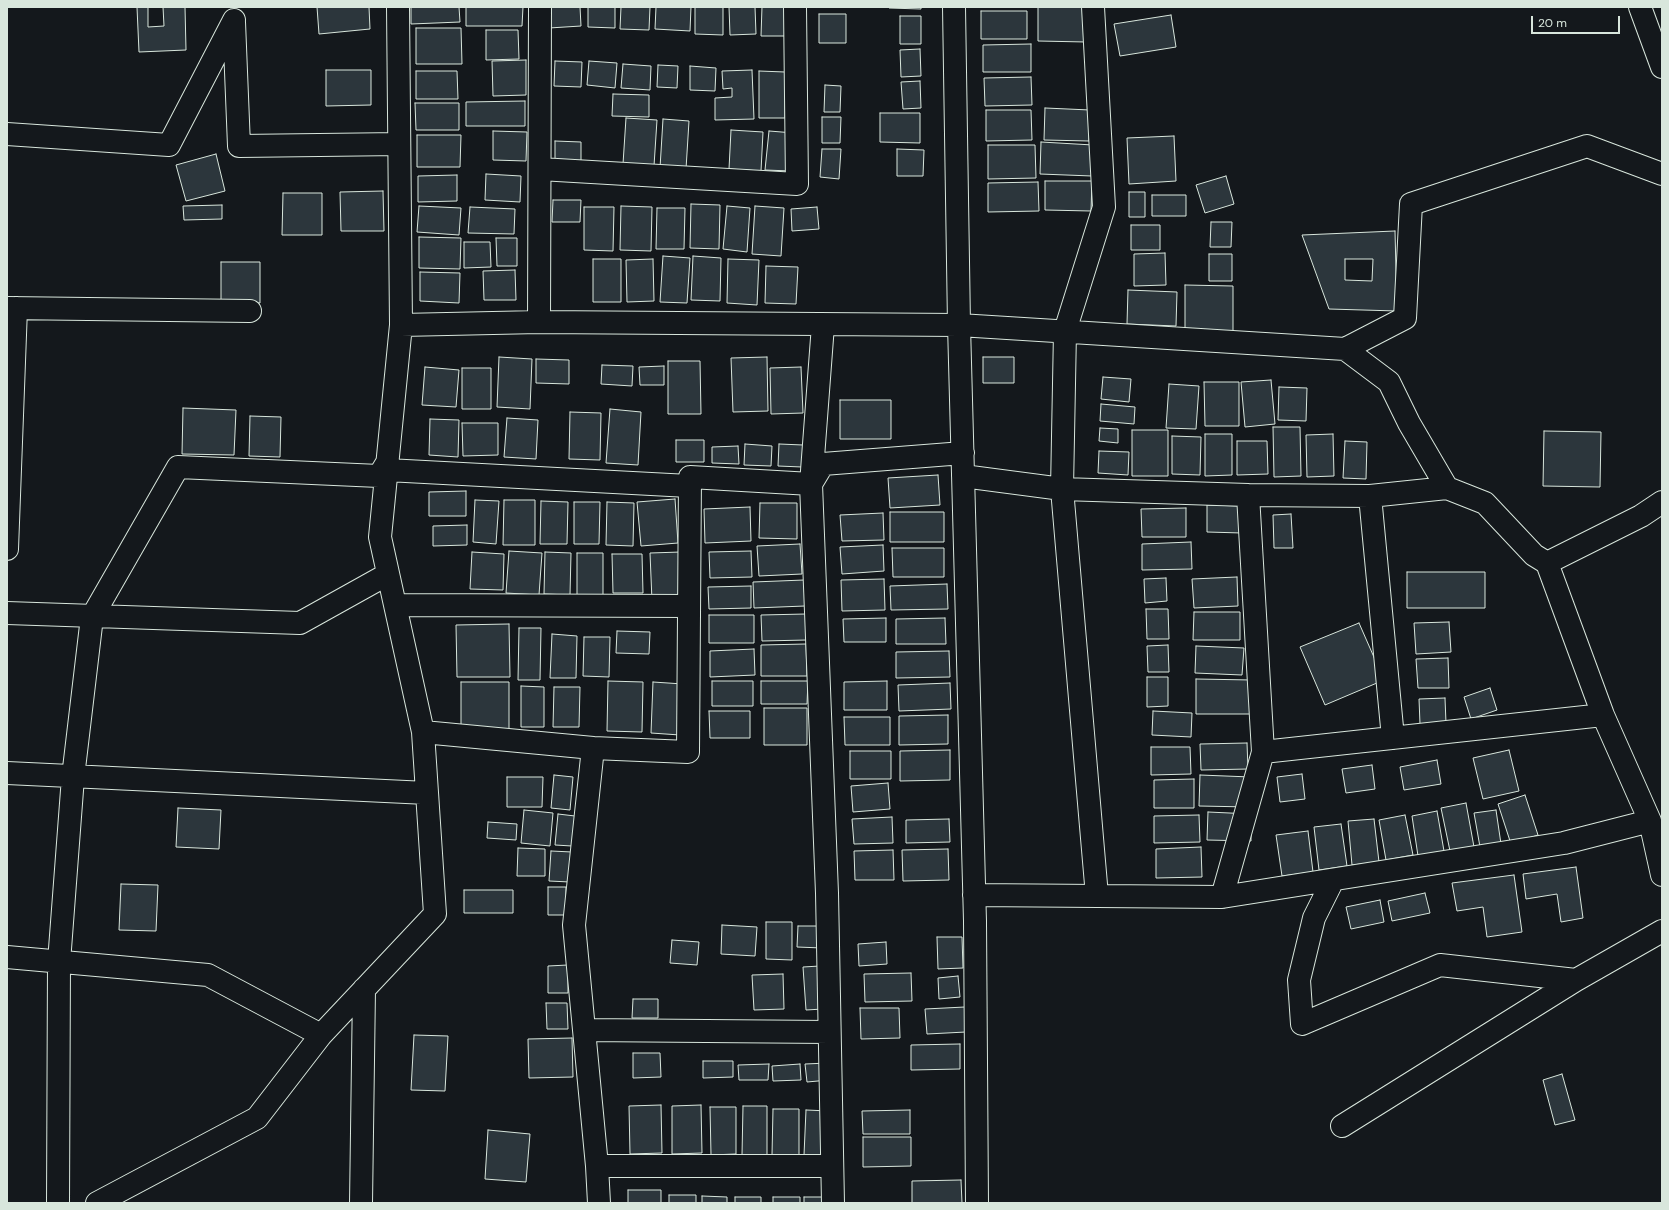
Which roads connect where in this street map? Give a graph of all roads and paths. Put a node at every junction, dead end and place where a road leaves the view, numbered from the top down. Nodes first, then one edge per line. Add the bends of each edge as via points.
1 (398, 7) edge
2 (540, 7) edge
3 (795, 7) edge
4 (954, 7) edge
5 (1093, 7) edge
6 (1640, 7) edge
7 (234, 14) edge
8 (1662, 67) edge
9 (7, 134) edge
10 (399, 144) junction
11 (540, 169) junction
12 (1662, 174) edge
13 (12, 308) edge
14 (250, 311) dead end
15 (539, 322) junction
16 (401, 325) junction
17 (823, 325) junction
18 (959, 325) junction
19 (1065, 331) junction
20 (1345, 349) junction
21 (963, 453) junction
22 (388, 461) junction
23 (963, 476) junction
24 (690, 477) junction
25 (811, 484) junction
26 (1447, 488) junction
27 (1062, 489) junction
28 (1248, 495) junction
29 (1370, 496) junction
30 (1662, 502) edge
31 (7, 549) edge
32 (1547, 563) junction
33 (388, 574) junction
34 (395, 605) junction
35 (689, 606) junction
36 (7, 614) edge
37 (92, 617) junction
38 (1603, 715) junction
39 (423, 732) junction
40 (1393, 738) junction
41 (593, 748) junction
42 (1263, 752) junction
43 (7, 774) edge
44 (74, 777) junction
45 (427, 793) junction
46 (1650, 821) junction
47 (1662, 875) edge
48 (1333, 880) junction
49 (974, 895) junction
50 (1097, 896) junction
51 (1222, 897) junction
52 (1662, 931) edge
53 (7, 957) edge
54 (59, 962) junction
55 (1576, 980) junction
56 (364, 989) junction
57 (584, 1030) junction
58 (829, 1032) junction
59 (320, 1035) junction
60 (1342, 1126) dead end
61 (597, 1166) junction
62 (832, 1166) junction
63 (58, 1203) edge
64 (97, 1203) edge
65 (361, 1203) edge
66 (599, 1203) edge
67 (833, 1203) edge
68 (977, 1203) edge

1 - 10 street
2 - 11 street
3 - 11 street via 797,184
4 - 18 street
5 - 19 street via 1104,207
6 - 8 street
7 - 9 street via 169,145
7 - 10 street via 239,146
10 - 16 street
11 - 15 street
12 - 20 street via 1587,146 1411,204 1405,318
13 - 14 street
13 - 31 street
15 - 16 street
15 - 17 street
16 - 22 street
17 - 18 street
17 - 25 street
18 - 19 street
18 - 21 street
19 - 20 street
19 - 27 street
20 - 26 street via 1389,382 1409,423
21 - 23 street
21 - 25 street via 823,464
22 - 24 street via 387,470 689,486
22 - 33 street via 380,537
22 - 37 street via 379,476 178,467
23 - 27 street
23 - 49 street
24 - 25 street
24 - 35 street
25 - 58 street
26 - 29 street
26 - 32 street via 1485,503 1534,555
27 - 28 street
27 - 50 street
28 - 29 street
28 - 42 street
29 - 40 street
30 - 32 street via 1641,516
32 - 38 street
33 - 34 street
33 - 37 street via 300,623
34 - 35 street
34 - 39 street
35 - 41 street via 688,752
36 - 37 street
37 - 44 street
38 - 40 street
38 - 46 street
39 - 41 street
39 - 45 street
40 - 42 street
41 - 57 street via 574,925
42 - 51 street
43 - 44 street
44 - 45 street
44 - 54 street
45 - 56 street via 435,914
46 - 47 street
46 - 48 street via 1564,843
48 - 51 street
48 - 55 street via 1314,918 1299,980 1302,1024 1440,965
49 - 50 street
49 - 68 street
50 - 51 street
52 - 55 street
53 - 54 street
54 - 59 street via 208,975
54 - 63 street
55 - 60 street
56 - 59 street
56 - 65 street
57 - 58 street
57 - 61 street
58 - 62 street
59 - 64 street via 257,1118
61 - 62 street
61 - 66 street
62 - 67 street

